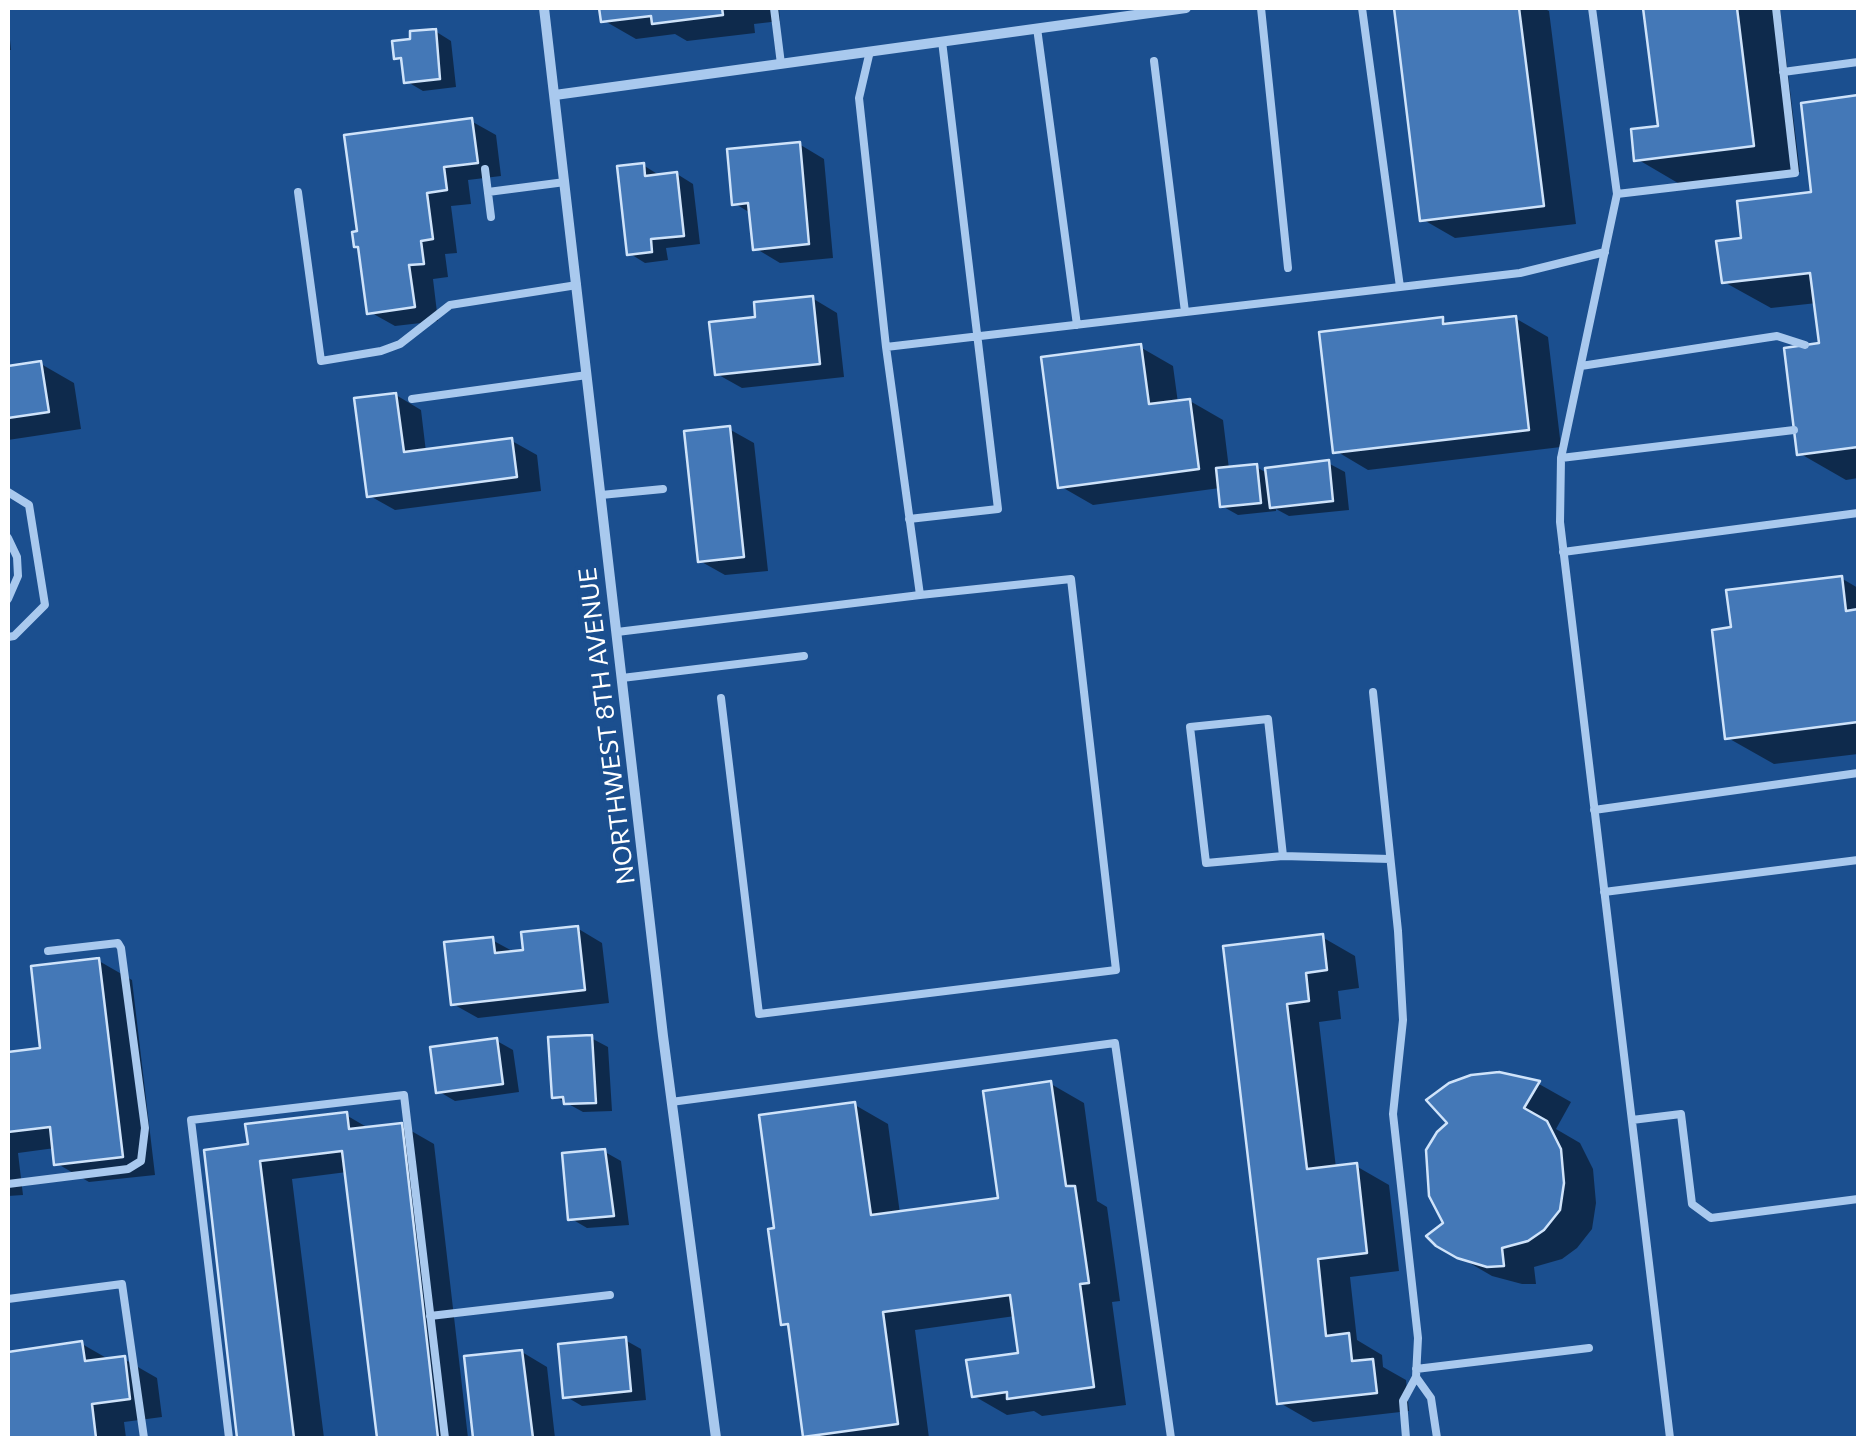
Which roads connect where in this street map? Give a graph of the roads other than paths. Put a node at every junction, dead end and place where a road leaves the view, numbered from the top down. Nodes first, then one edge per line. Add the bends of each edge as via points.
1 (544, 8) edge
2 (774, 8) edge
3 (1186, 8) edge
4 (1261, 8) edge
5 (1362, 8) edge
6 (1592, 8) edge
7 (1776, 8) edge
8 (1148, 10) edge
9 (1037, 28) junction
10 (942, 41) junction
11 (870, 52) junction
12 (1154, 60) dead end
13 (1858, 62) edge
14 (780, 64) junction
15 (1783, 72) junction
16 (554, 95) junction
17 (485, 169) dead end
18 (565, 182) junction
19 (298, 192) dead end
20 (488, 192) junction
21 (1617, 194) junction
22 (491, 217) dead end
23 (1605, 252) junction
24 (1288, 268) dead end
25 (577, 285) junction
26 (1400, 287) junction
27 (1186, 312) junction
28 (1077, 325) junction
29 (976, 337) junction
30 (1804, 345) dead end
31 (886, 347) junction
32 (1581, 366) junction
33 (587, 375) junction
34 (412, 399) dead end
35 (1794, 430) dead end
36 (1561, 458) junction
37 (663, 489) dead end
38 (8, 492) edge
39 (601, 495) junction
40 (1858, 512) edge
41 (909, 519) junction
42 (8, 538) edge
43 (1564, 552) junction
44 (920, 595) junction
45 (8, 599) edge
46 (617, 632) junction
47 (8, 637) edge
48 (804, 656) dead end
49 (622, 678) junction
50 (1373, 692) dead end
51 (721, 698) dead end
52 (1858, 773) edge
53 (1594, 810) junction
54 (1283, 856) junction
55 (1390, 858) junction
56 (1858, 860) edge
57 (1604, 892) junction
58 (48, 952) dead end
59 (672, 1102) junction
60 (1632, 1120) junction
61 (8, 1184) edge
62 (1858, 1199) edge
63 (610, 1295) dead end
64 (8, 1300) edge
65 (430, 1316) junction
66 (1589, 1348) dead end
67 (1416, 1373) junction
68 (144, 1438) edge
69 (229, 1438) edge
70 (445, 1438) edge
71 (716, 1438) edge
72 (1171, 1438) edge
73 (1406, 1438) edge
74 (1437, 1438) edge
75 (1670, 1438) edge

1 - 16 street, NORTHWEST 8TH AVENUE
2 - 14 lane
3 - 8 street
4 - 24 lane
5 - 26 lane
6 - 21 lane
7 - 15 lane
8 - 9 street
9 - 10 street
9 - 28 lane
10 - 11 street
10 - 29 lane
11 - 14 street
11 - 31 lane via 858,98
12 - 27 lane
13 - 15 lane
14 - 16 street
15 - 21 lane via 1795,173
16 - 18 street, NORTHWEST 8TH AVENUE
17 - 20 lane
18 - 20 lane
18 - 25 street, NORTHWEST 8TH AVENUE
19 - 25 lane via 320,360 400,344 450,305
20 - 22 lane
21 - 23 lane
23 - 26 lane via 1520,274
23 - 32 lane
25 - 33 street, NORTHWEST 8TH AVENUE
26 - 27 lane
27 - 28 lane
28 - 29 lane
29 - 31 lane
29 - 41 lane via 998,509
30 - 32 lane via 1777,336
31 - 41 lane
32 - 36 lane
33 - 34 lane
33 - 39 street, NORTHWEST 8TH AVENUE
35 - 36 lane
36 - 43 lane
37 - 39 lane
38 - 47 lane via 28,505 45,604
39 - 46 street, NORTHWEST 8TH AVENUE
40 - 43 lane
41 - 44 lane
42 - 45 lane via 18,576
43 - 53 lane
44 - 46 lane
44 - 51 lane via 1071,579 1116,970 760,1014
46 - 49 street, NORTHWEST 8TH AVENUE
48 - 49 lane
49 - 59 street, NORTHWEST 8TH AVENUE
50 - 55 lane
52 - 53 lane
53 - 57 lane
54 - 54 lane via 1206,864 1190,727 1268,719
54 - 55 lane
55 - 67 lane via 1404,1020 1392,1114 1418,1338
56 - 57 lane
57 - 60 lane
58 - 61 lane via 118,943 121,948 145,1128 141,1161 128,1169
59 - 71 street, NORTHWEST 8TH AVENUE
59 - 72 lane via 1116,1043
60 - 62 lane via 1681,1114 1692,1204 1711,1218
60 - 75 lane
63 - 65 lane
64 - 68 lane via 122,1284
65 - 69 lane via 404,1095 191,1120
65 - 70 lane
66 - 67 lane
67 - 73 lane via 1403,1401
67 - 74 lane via 1431,1398

